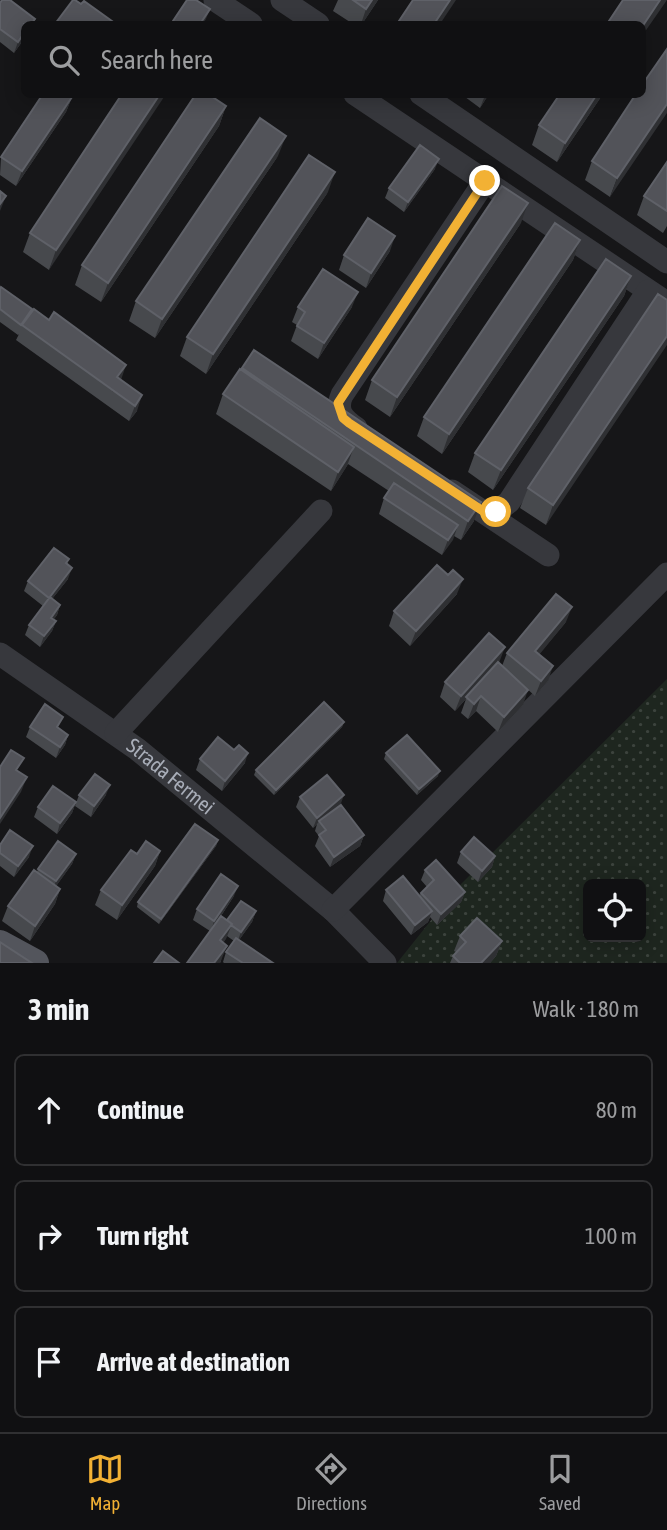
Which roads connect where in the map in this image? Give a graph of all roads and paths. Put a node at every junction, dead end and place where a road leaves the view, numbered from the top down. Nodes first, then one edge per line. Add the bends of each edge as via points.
1 (215, 0) edge
2 (282, 0) edge
3 (246, 21) edge
4 (314, 21) edge
5 (361, 98) edge
6 (427, 98) edge
7 (482, 136) junction
8 (461, 166) junction
9 (485, 181) junction
10 (667, 262) edge
11 (657, 297) edge
12 (372, 438) edge
13 (429, 475) edge
14 (321, 512) dead end
15 (486, 513) junction
16 (548, 555) dead end
17 (667, 574) edge
18 (0, 654) edge
19 (116, 733) junction
20 (332, 910) junction
21 (0, 944) edge
22 (35, 963) edge
23 (385, 963) edge

1 - 3 street
2 - 4 street
5 - 8 street
6 - 7 street
7 - 8 street
7 - 10 street
8 - 9 street
9 - 11 street
9 - 12 street via 338,403 343,418
11 - 15 street via 509,502
13 - 15 street
14 - 19 street
15 - 16 street
17 - 20 street
18 - 19 street, Strada Fermei
19 - 20 street, Strada Fermei
20 - 23 street, Strada Fermei
21 - 22 main road

